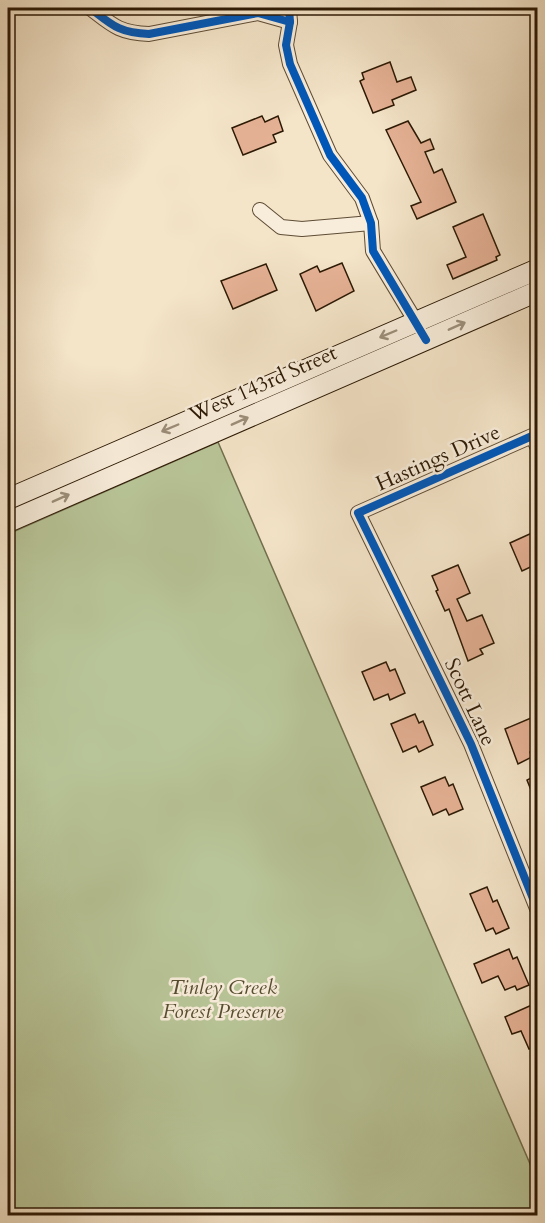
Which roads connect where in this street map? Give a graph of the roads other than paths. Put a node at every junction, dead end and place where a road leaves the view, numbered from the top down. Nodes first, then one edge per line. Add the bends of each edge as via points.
1 (90, 8) edge
2 (290, 15) edge
3 (260, 210) dead end
4 (371, 223) junction
5 (537, 269) edge
6 (537, 291) edge
7 (415, 322) junction
8 (426, 340) junction
9 (535, 442) edge
10 (8, 499) edge
11 (358, 513) joint
12 (8, 522) edge
13 (537, 911) edge

1 - 2 street via 112,27 130,34 149,34 258,13
2 - 4 street via 286,45 290,64 330,155 362,198
3 - 4 street via 281,227
4 - 7 street via 373,251
5 - 7 main road, West 143rd Street
8 -> 6 main road, West 143rd Street
7 - 8 street
7 -> 10 main road, West 143rd Street
12 -> 8 main road, West 143rd Street
9 - 11 street, Hastings Drive
11 - 13 street, Scott Lane via 471,744

